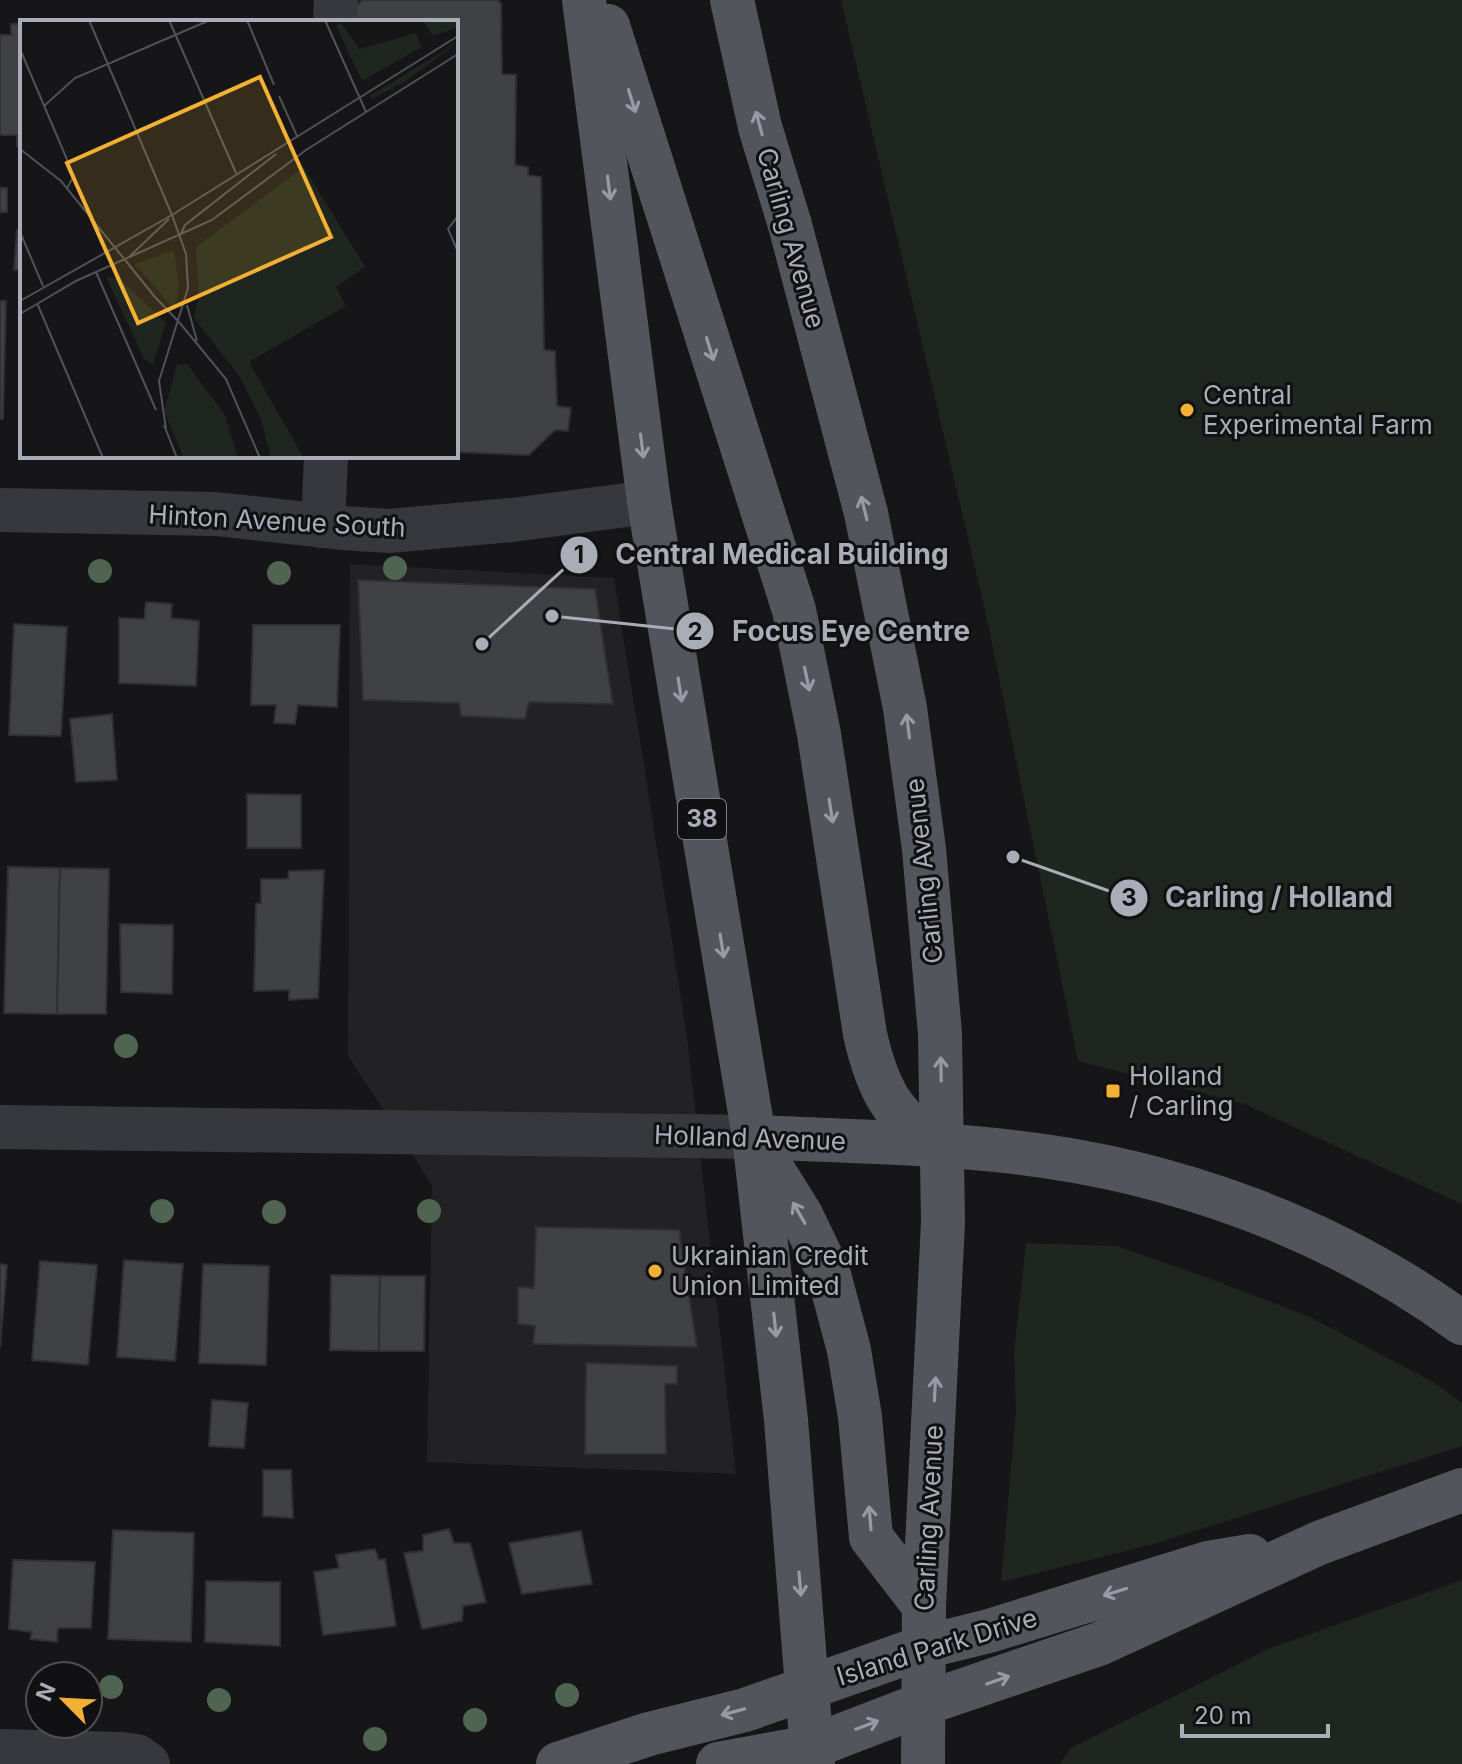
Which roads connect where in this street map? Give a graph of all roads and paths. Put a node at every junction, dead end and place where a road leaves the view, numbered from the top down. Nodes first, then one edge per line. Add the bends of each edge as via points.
1 (336, 0) edge
2 (584, 0) edge
3 (600, 0) edge
4 (732, 0) edge
5 (335, 20) edge
6 (326, 458) edge
7 (649, 502) junction
8 (0, 510) edge
9 (332, 527) junction
10 (0, 1127) edge
11 (754, 1137) junction
12 (941, 1147) junction
13 (1461, 1322) edge
14 (1462, 1490) edge
15 (1319, 1543) junction
16 (924, 1627) junction
17 (807, 1689) junction
18 (923, 1704) junction
19 (0, 1751) edge
20 (812, 1755) edge
21 (148, 1764) edge
22 (558, 1764) edge
23 (718, 1764) edge
24 (923, 1764) edge

1 - 5 street
2 -> 7 main road, 38
3 -> 12 main road via 794,610 874,1070 898,1115
12 -> 4 main road, Carling Avenue via 935,976 905,708 866,513 760,127
6 - 9 street
7 - 9 street, Hinton Avenue South via 389,531
7 -> 11 main road, 38
8 - 9 street, Hinton Avenue South via 216,514
10 - 11 street, Holland Avenue
11 - 12 main road, Holland Avenue
16 -> 11 main road via 871,1537 860,1417 828,1271
11 -> 17 main road, 38 via 786,1420
12 - 13 main road, Holland Avenue via 1014,1152 1157,1178 1277,1220 1368,1261
16 -> 12 main road, Carling Avenue via 943,1222
14 - 15 main road, Island Park Drive
15 -> 16 main road, Island Park Drive via 1208,1563 989,1631
18 -> 15 main road, Island Park Drive via 1099,1644
16 - 17 main road, Island Park Drive
16 - 18 main road, Carling Avenue
17 - 20 main road, 38
17 -> 22 main road, Island Park Drive
20 -> 18 main road, Island Park Drive
18 - 24 main road, Carling Avenue
19 - 21 street via 121,1754
20 - 23 main road, Island Park Drive

